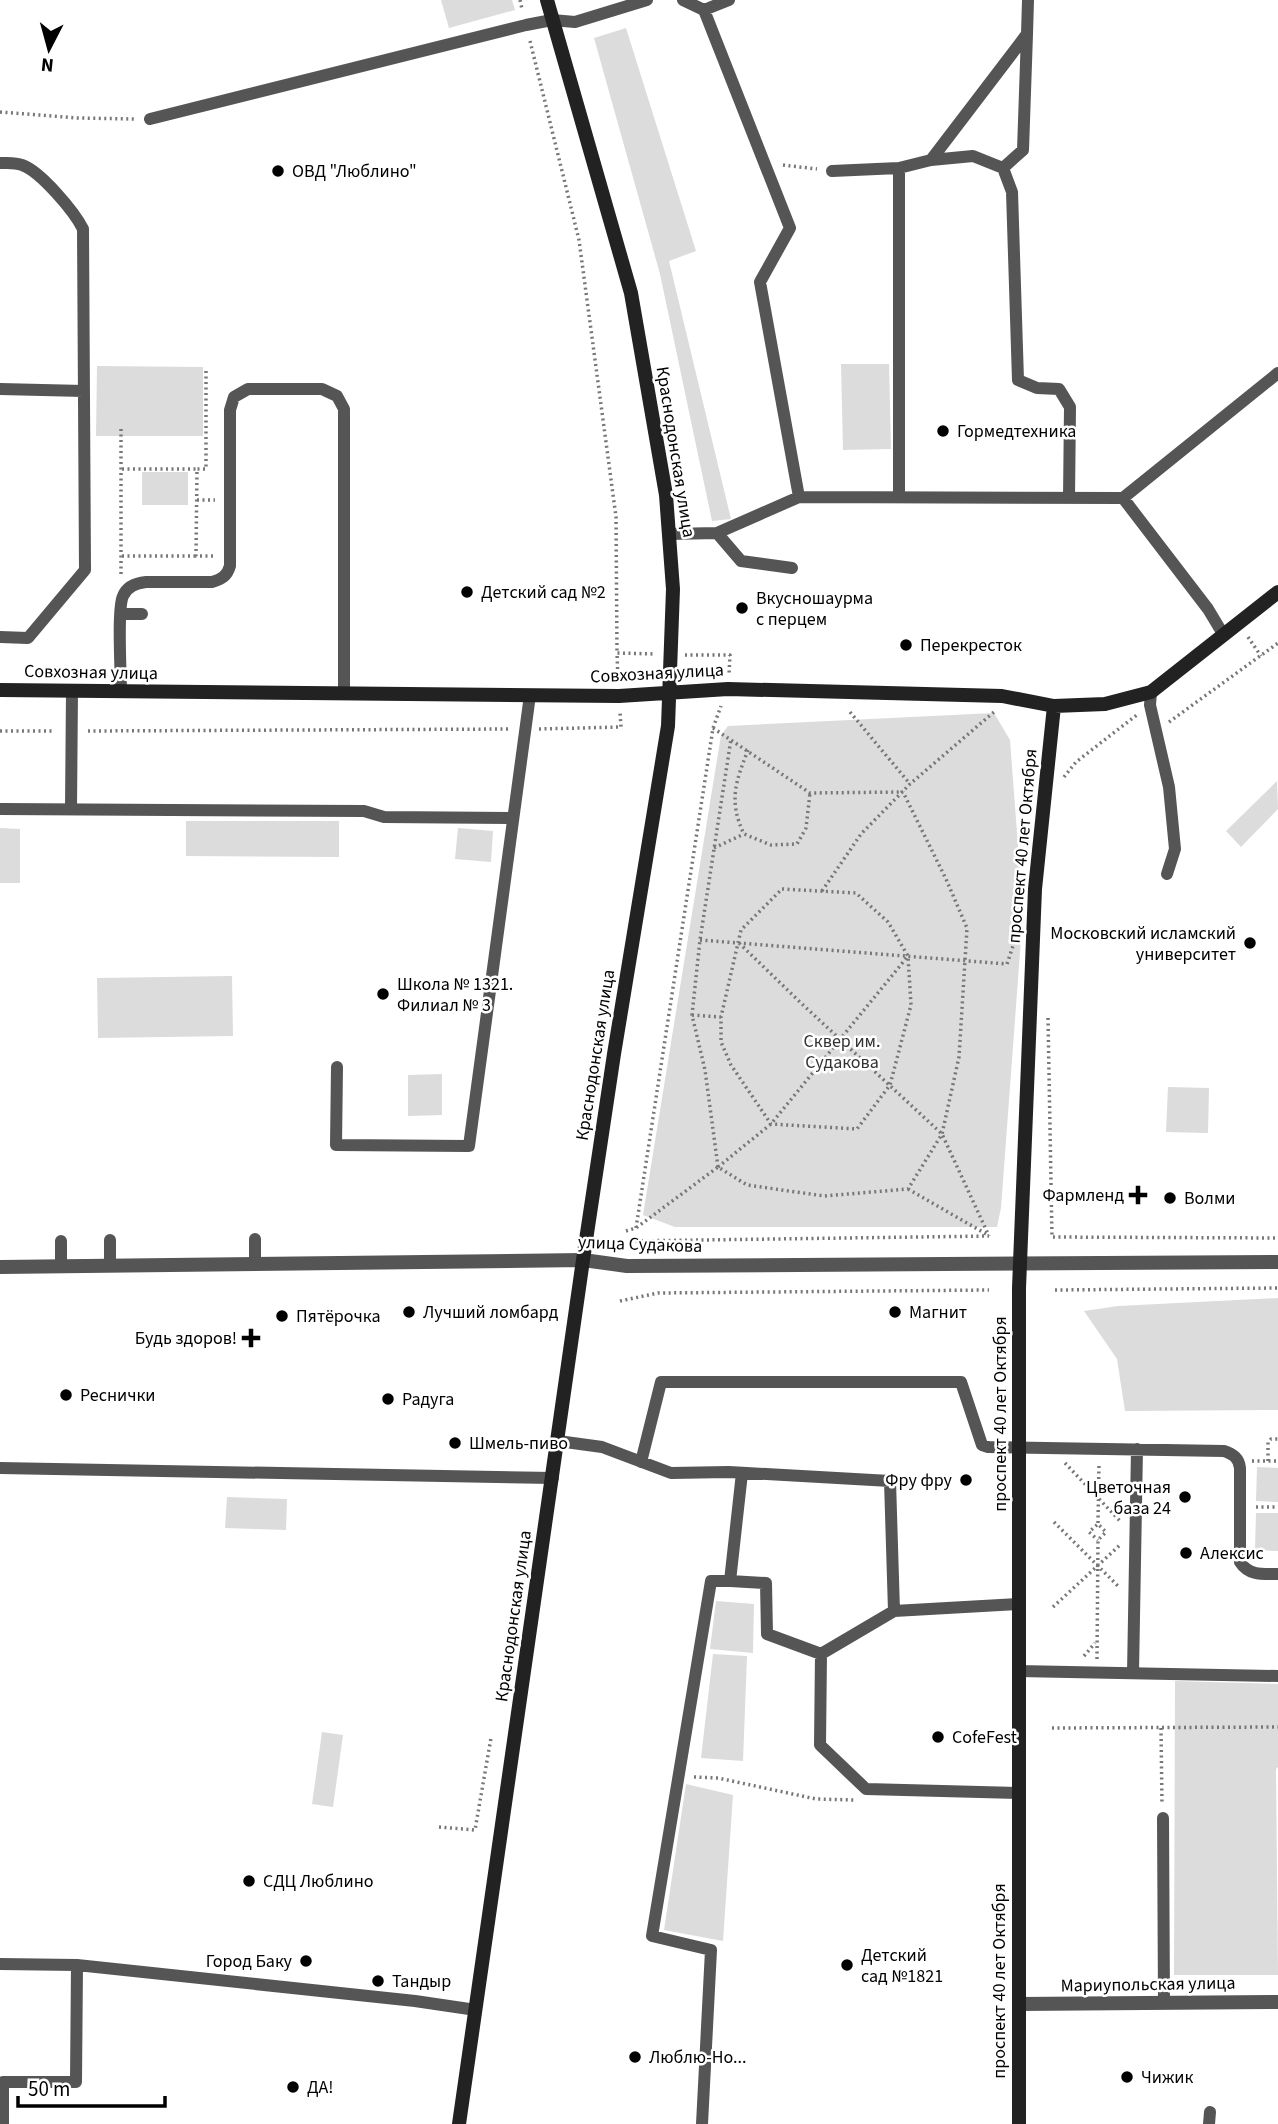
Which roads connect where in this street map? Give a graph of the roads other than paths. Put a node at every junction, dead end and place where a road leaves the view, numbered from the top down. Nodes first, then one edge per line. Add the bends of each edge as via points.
1 (547, 0) edge
2 (647, 0) edge
3 (683, 0) edge
4 (729, 0) edge
5 (1028, 0) edge
6 (704, 10) junction
7 (552, 20) junction
8 (1027, 34) junction
9 (150, 119) road end
10 (931, 160) junction
11 (0, 163) edge
12 (899, 168) junction
13 (1003, 168) junction
14 (832, 171) road end
15 (1278, 373) edge
16 (0, 389) edge
17 (84, 391) junction
18 (799, 497) junction
19 (899, 497) junction
20 (1069, 498) junction
21 (1123, 498) junction
22 (717, 533) junction
23 (670, 534) junction
24 (792, 568) dead end
25 (1278, 592) edge
26 (121, 609) junction
27 (142, 614) dead end
28 (1223, 634) junction
29 (0, 637) edge
30 (0, 690) edge
31 (72, 691) junction
32 (121, 691) junction
33 (669, 693) junction
34 (344, 694) junction
35 (530, 695) junction
36 (1151, 698) junction
37 (1054, 706) junction
38 (0, 809) edge
39 (71, 810) junction
40 (513, 818) junction
41 (1167, 874) dead end
42 (337, 1067) dead end
43 (255, 1239) dead end
44 (110, 1240) dead end
45 (61, 1241) dead end
46 (583, 1260) junction
47 (1021, 1262) junction
48 (1278, 1262) edge
49 (256, 1265) junction
50 (110, 1266) junction
51 (0, 1267) edge
52 (61, 1267) junction
53 (558, 1441) junction
54 (1019, 1447) junction
55 (1137, 1449) junction
56 (642, 1462) junction
57 (0, 1468) edge
58 (742, 1473) junction
59 (553, 1478) junction
60 (1278, 1574) edge
61 (730, 1581) junction
62 (1018, 1604) junction
63 (894, 1611) junction
64 (821, 1654) junction
65 (1018, 1671) junction
66 (1133, 1673) junction
67 (1278, 1676) edge
68 (1018, 1793) junction
69 (1163, 1818) road end
70 (0, 1964) edge
71 (77, 1965) junction
72 (1278, 2002) edge
73 (1164, 2003) junction
74 (1019, 2004) junction
75 (476, 2010) junction
76 (4, 2124) edge
77 (460, 2124) edge
78 (702, 2124) edge
79 (1019, 2124) edge

1 - 7 street, Краснодонская улица
2 - 7 lane via 575,22
3 - 6 lane
4 - 6 lane
5 - 8 lane
6 - 18 lane via 790,228 760,282
7 - 9 lane
7 - 23 street, Краснодонская улица via 631,293
8 - 10 lane
8 - 13 lane via 1023,150
10 - 12 lane
10 - 13 lane via 973,156
11 - 17 lane via 19,163 31,169 75,212 83,229
12 - 14 lane
12 - 19 lane
13 - 20 lane via 1012,192 1018,380 1037,388 1059,389 1070,407
15 - 21 lane
16 - 17 lane
17 - 29 lane via 85,570 28,638
18 - 19 lane
18 - 22 lane
19 - 20 lane
20 - 21 lane
21 - 28 lane
22 - 23 lane
22 - 24 lane via 741,561
23 - 33 street, Краснодонская улица
25 - 28 street, Совхозная улица
26 - 27 lane
26 - 32 lane
26 - 34 lane via 128,589 139,583 212,582 228,572 230,410 234,397 248,389 331,391 344,409
28 - 36 street, Совхозная улица
30 - 31 street, Совхозная улица
31 - 32 street, Совхозная улица
31 - 39 lane
32 - 34 street, Совхозная улица
33 - 35 street, Совхозная улица
33 - 37 street, Совхозная улица via 728,689 1002,696
33 - 46 street, Краснодонская улица via 668,726
34 - 35 street, Совхозная улица
35 - 40 lane
36 - 37 street, Совхозная улица
36 - 41 lane via 1169,786 1175,849
37 - 47 street, проспект 40 лет Октября via 1035,889
38 - 39 lane
39 - 40 lane via 364,811 384,817
40 - 42 lane via 468,1146 336,1145
43 - 49 lane
44 - 50 lane
45 - 52 lane
46 - 47 street, улица Судакова via 627,1266
46 - 49 street, улица Судакова
46 - 53 street, Краснодонская улица
47 - 48 street, улица Судакова
47 - 54 street, проспект 40 лет Октября
49 - 50 street, улица Судакова
50 - 52 street, улица Судакова
51 - 52 street, улица Судакова
53 - 56 lane via 602,1447
53 - 59 street, Краснодонская улица
54 - 55 lane
54 - 56 lane via 982,1445 961,1382 661,1381
54 - 62 street, проспект 40 лет Октября
55 - 60 lane via 1232,1454 1240,1468 1242,1566 1253,1573
55 - 66 lane
56 - 58 lane via 671,1473
57 - 59 lane
58 - 61 lane
58 - 63 lane via 890,1482
59 - 75 street, Краснодонская улица
61 - 64 lane via 766,1583 767,1634
61 - 78 lane via 710,1581 652,1936 711,1950
62 - 63 lane
62 - 65 street, проспект 40 лет Октября
63 - 64 lane
64 - 68 lane via 820,1745 866,1789
65 - 66 lane
65 - 68 street, проспект 40 лет Октября
66 - 67 lane
68 - 74 street, проспект 40 лет Октября
69 - 73 lane
70 - 71 lane
71 - 75 lane
71 - 76 lane via 76,2082 3,2082
72 - 73 street, Мариупольская улица
73 - 74 street, Мариупольская улица
74 - 79 street, проспект 40 лет Октября
75 - 77 street, Краснодонская улица

